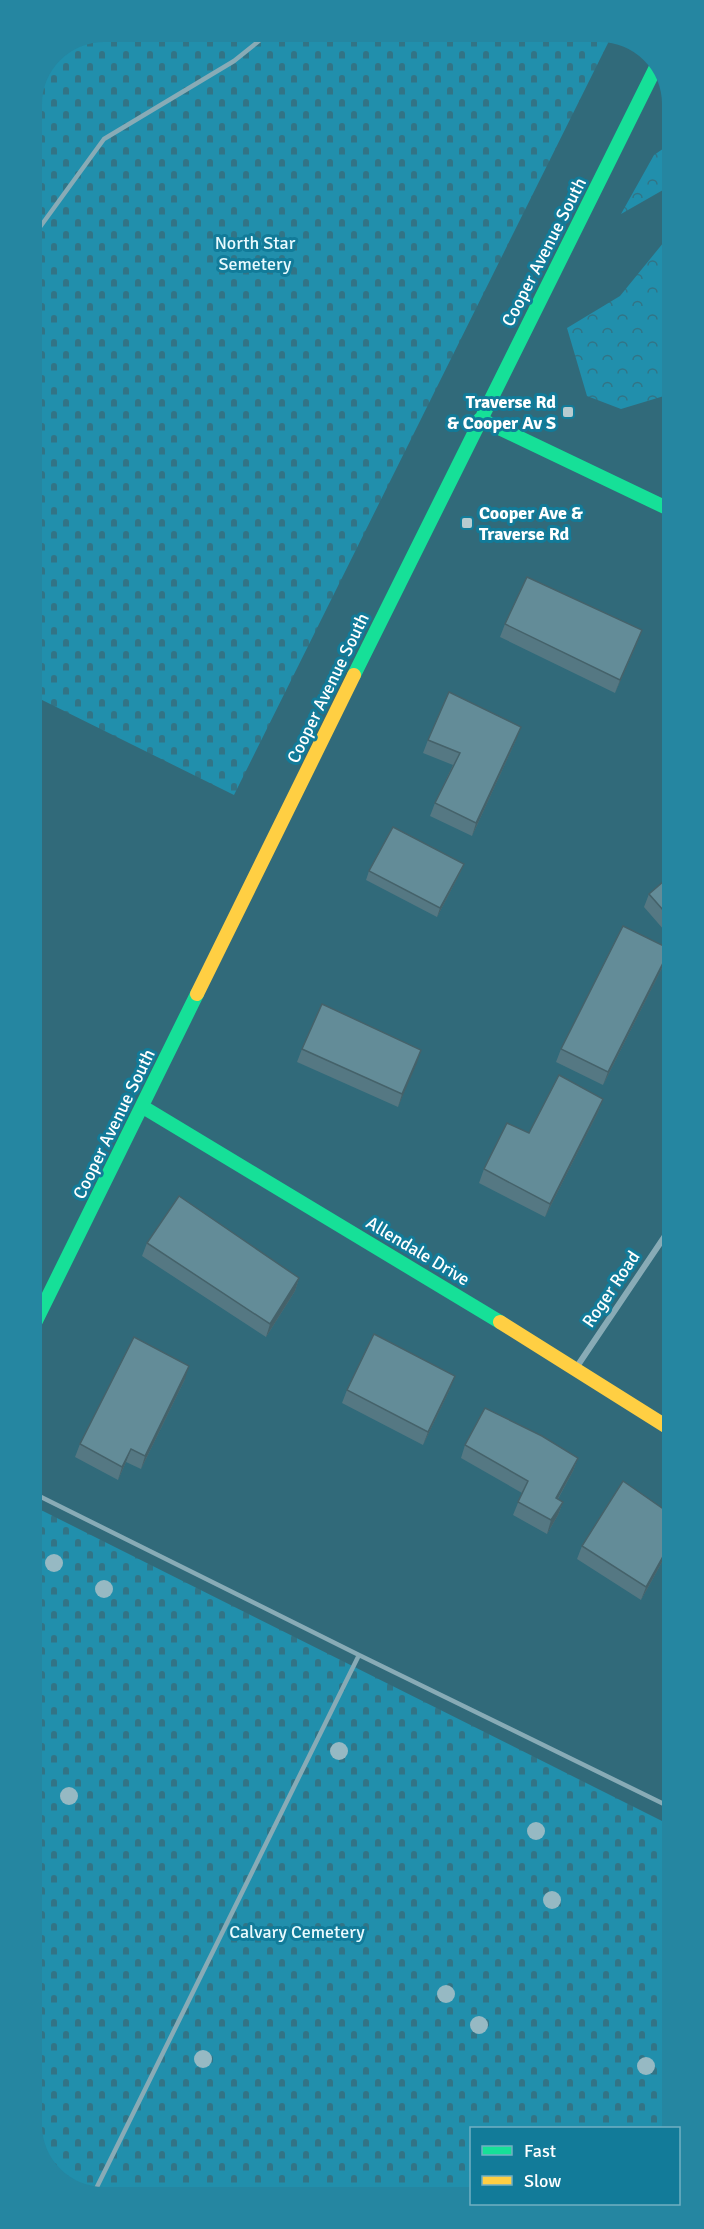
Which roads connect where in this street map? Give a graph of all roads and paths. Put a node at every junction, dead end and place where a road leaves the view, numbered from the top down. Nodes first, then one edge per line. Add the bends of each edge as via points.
1 (257, 42) edge
2 (653, 72) edge
3 (42, 224) edge
4 (480, 419) junction
5 (662, 506) edge
6 (143, 1107) junction
7 (662, 1240) edge
8 (42, 1309) edge
9 (576, 1368) junction
10 (662, 1424) edge
11 (42, 1497) edge
12 (359, 1655) junction
13 (662, 1803) edge
14 (97, 2187) edge

1 - 3 lane via 104,139
2 - 4 street, Cooper Avenue South
4 - 5 street
4 - 6 street, Cooper Avenue South
6 - 8 street, Cooper Avenue South
6 - 9 street, Allendale Drive
7 - 9 street, Roger Road
9 - 10 street, Allendale Drive
11 - 12 lane
12 - 13 lane
12 - 14 lane

